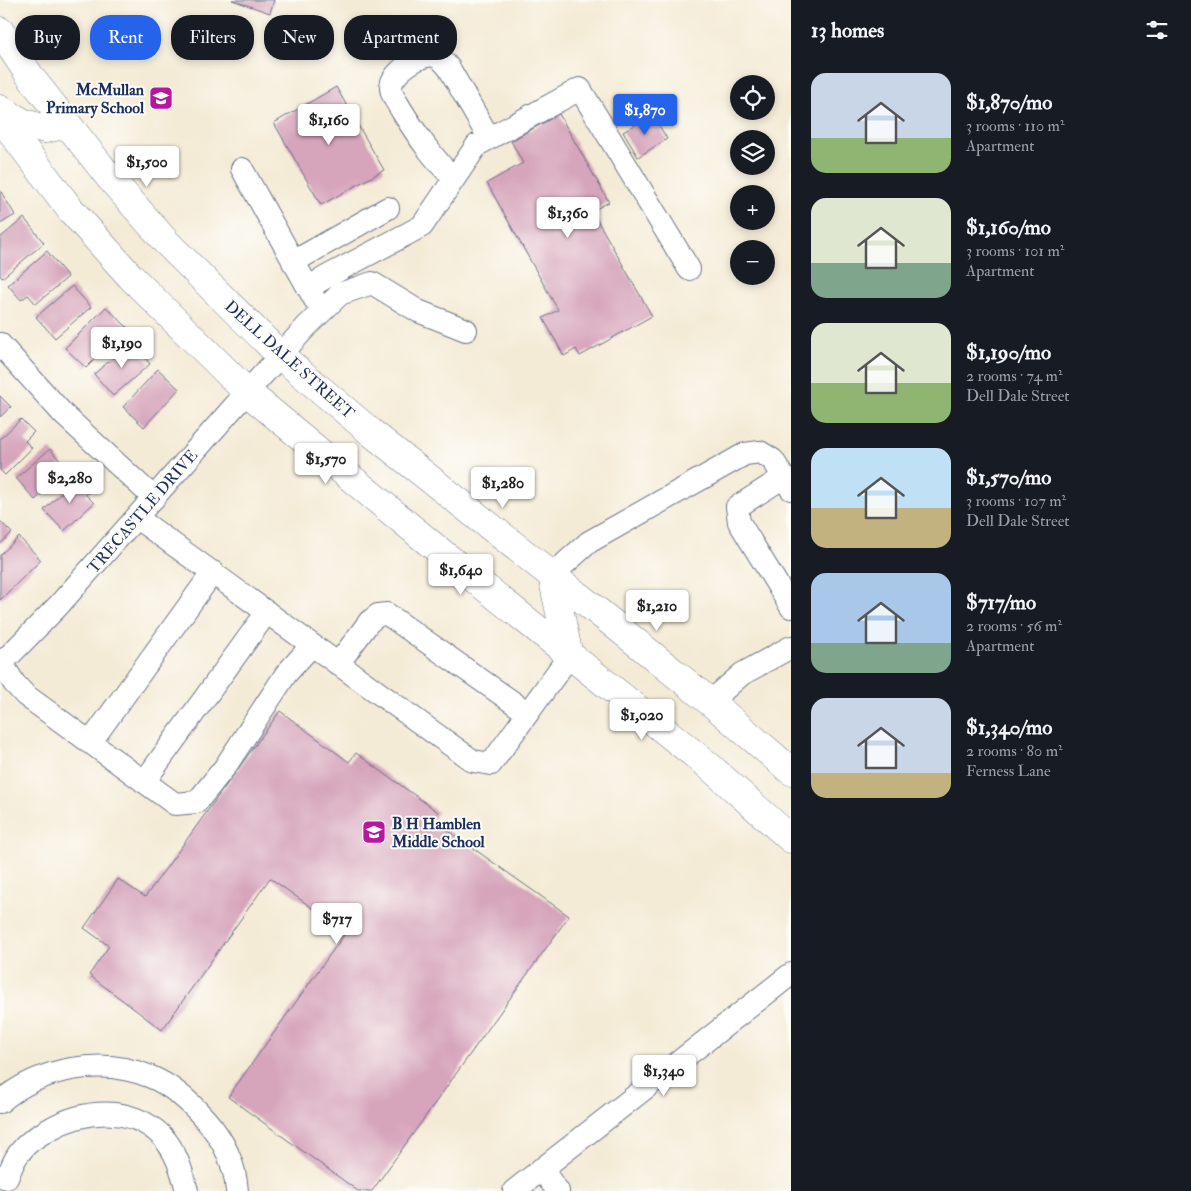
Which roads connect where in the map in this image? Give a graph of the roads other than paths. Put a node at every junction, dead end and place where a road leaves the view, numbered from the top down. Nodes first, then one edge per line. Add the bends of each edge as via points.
1 (0, 31) edge
2 (0, 109) edge
3 (0, 116) edge
4 (67, 124) junction
5 (489, 138) junction
6 (242, 169) dead end
7 (454, 179) junction
8 (388, 208) dead end
9 (293, 262) junction
10 (690, 269) dead end
11 (308, 288) junction
12 (321, 312) junction
13 (466, 330) dead end
14 (0, 344) edge
15 (281, 356) junction
16 (247, 392) junction
17 (787, 483) edge
18 (154, 498) junction
19 (137, 518) junction
20 (213, 572) junction
21 (552, 575) junction
22 (791, 607) edge
23 (267, 612) junction
24 (312, 645) junction
25 (791, 647) edge
26 (569, 656) junction
27 (1, 663) edge
28 (338, 664) junction
29 (710, 702) junction
30 (528, 713) junction
31 (90, 742) junction
32 (791, 771) edge
33 (144, 782) junction
34 (791, 839) edge
35 (791, 974) edge
36 (0, 1102) edge
37 (541, 1169) junction
38 (0, 1176) edge
39 (186, 1191) edge
40 (237, 1191) edge
41 (514, 1191) edge
42 (558, 1191) edge

1 - 4 main road, DELL DALE STREET
2 - 4 main road via 24,123 45,128
3 - 16 main road via 70,209 130,276
4 - 15 main road, DELL DALE STREET via 167,243
5 - 7 street via 478,145
5 - 7 street via 442,60 433,55 422,57 396,74 391,86 394,97 423,145
5 - 10 street via 580,89
6 - 9 street
7 - 11 street via 422,226
8 - 9 street
9 - 11 street
11 - 12 street
12 - 13 street, TRECASTLE DRIVE via 340,294 372,283 418,311
12 - 15 street, TRECASTLE DRIVE
14 - 18 street via 64,415
15 - 16 street, TRECASTLE DRIVE
15 - 21 main road, DELL DALE STREET via 373,434
16 - 18 street, TRECASTLE DRIVE
16 - 26 main road
17 - 21 street via 773,460 760,452 745,454 589,542
17 - 22 street via 737,506 739,522
18 - 19 street, TRECASTLE DRIVE
19 - 20 street
19 - 27 street, TRECASTLE DRIVE via 58,606
20 - 23 street
20 - 31 street
21 - 26 main road
21 - 29 main road, DELL DALE STREET
23 - 24 street
23 - 33 street
24 - 28 street
24 - 33 street via 286,674 225,767 197,802 175,804
25 - 29 street via 742,674
26 - 30 street
26 - 34 main road via 709,766
27 - 31 street via 25,695
28 - 30 street via 369,622 378,615 387,614
28 - 30 street via 473,761 491,764
29 - 32 main road, DELL DALE STREET
31 - 33 street
35 - 37 street
36 - 40 street via 37,1079 81,1068 131,1070 152,1077 184,1098 212,1127 228,1152
37 - 41 street
37 - 42 street
38 - 39 street via 7,1178 21,1150 61,1122 99,1113 122,1114 144,1122 162,1136 182,1169

